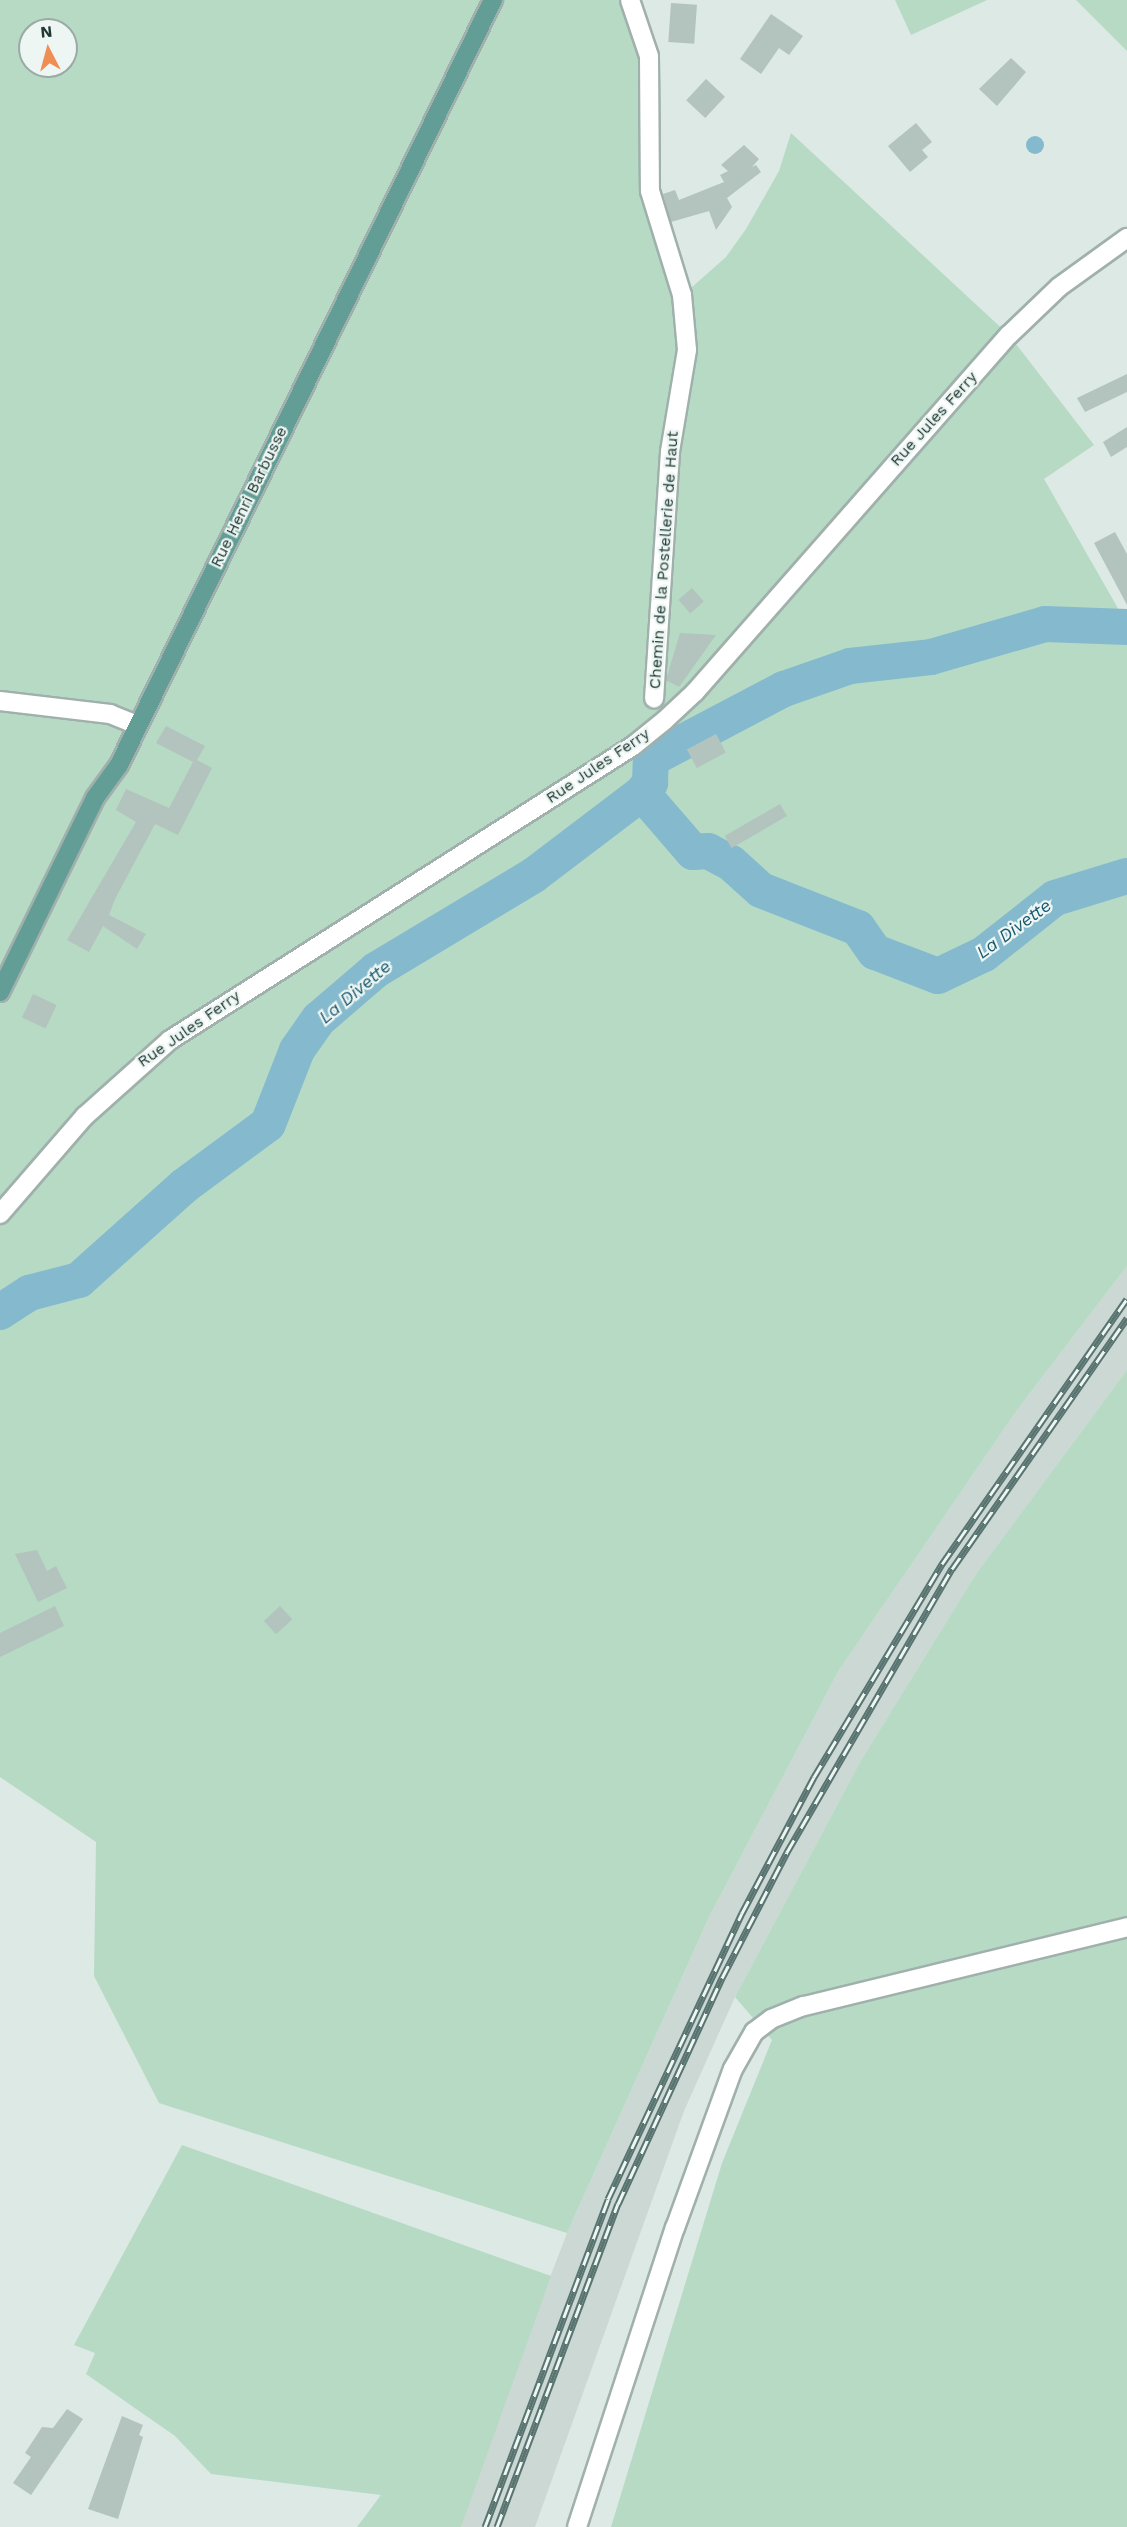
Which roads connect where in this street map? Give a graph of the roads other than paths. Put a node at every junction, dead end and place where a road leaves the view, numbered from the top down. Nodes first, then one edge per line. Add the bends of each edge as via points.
1 (493, 0) edge
2 (630, 0) edge
3 (1127, 238) edge
4 (654, 698) dead end
5 (0, 701) edge
6 (137, 725) junction
7 (0, 992) edge
8 (0, 1214) edge
9 (1127, 1926) edge
10 (577, 2527) edge

1 - 6 main road, Rue Henri Barbusse
2 - 4 street, Chemin de la Postellerie de Haut via 649,56 650,191 682,296 687,350 670,452
3 - 8 street, Rue Jules Ferry via 1059,287 1009,335 695,692 665,720 633,746 170,1040 85,1116
5 - 6 street via 101,713
6 - 7 main road, Rue Henri Barbusse
9 - 10 street via 804,2007 771,2019 754,2032 733,2069 675,2228

